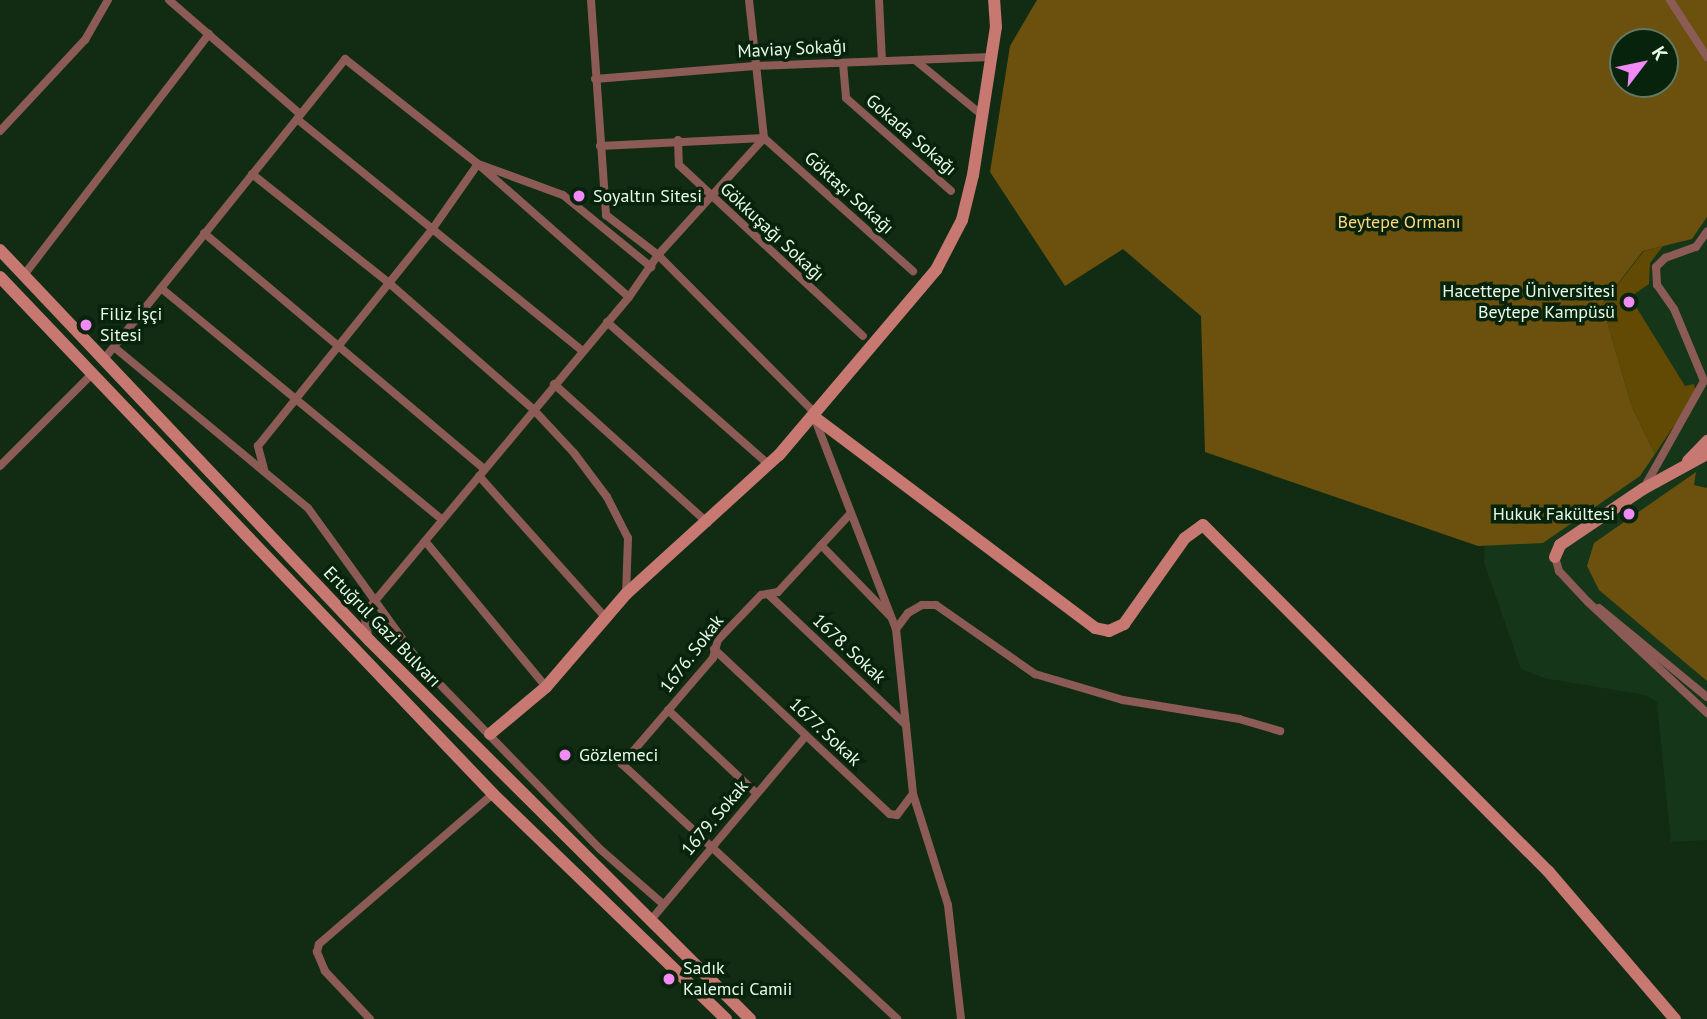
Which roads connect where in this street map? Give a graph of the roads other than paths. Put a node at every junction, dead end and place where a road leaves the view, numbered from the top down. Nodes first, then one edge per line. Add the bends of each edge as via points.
1 (108, 0) edge
2 (169, 0) edge
3 (591, 0) edge
4 (748, 0) edge
5 (879, 0) edge
6 (994, 0) edge
7 (1670, 0) edge
8 (209, 34) junction
9 (991, 57) junction
10 (1707, 57) edge
11 (915, 60) junction
12 (882, 61) junction
13 (843, 63) junction
14 (754, 66) junction
15 (595, 79) junction
16 (298, 116) junction
17 (982, 116) junction
18 (0, 131) edge
19 (764, 138) junction
20 (678, 141) junction
21 (600, 146) junction
22 (478, 164) junction
23 (252, 174) junction
24 (951, 191) dead end
25 (712, 199) junction
26 (431, 231) junction
27 (1707, 231) edge
28 (204, 233) junction
29 (0, 250) edge
30 (658, 255) junction
31 (651, 267) junction
32 (913, 271) dead end
33 (24, 275) junction
34 (0, 277) edge
35 (389, 283) junction
36 (161, 288) junction
37 (629, 297) junction
38 (607, 322) junction
39 (863, 336) dead end
40 (337, 345) junction
41 (114, 347) junction
42 (582, 351) junction
43 (104, 359) junction
44 (93, 373) junction
45 (1695, 381) dead end
46 (1706, 381) edge
47 (554, 384) junction
48 (294, 398) junction
49 (533, 409) junction
50 (813, 416) junction
51 (1707, 441) edge
52 (1707, 454) edge
53 (1688, 461) junction
54 (769, 465) junction
55 (0, 466) edge
56 (264, 470) junction
57 (482, 472) junction
58 (1643, 489) junction
59 (850, 514) junction
60 (442, 520) junction
61 (708, 523) junction
62 (425, 541) junction
63 (821, 545) junction
64 (1555, 557) joint
65 (626, 594) junction
66 (769, 595) junction
67 (377, 601) junction
68 (1588, 602) junction
69 (341, 611) junction
70 (364, 614) junction
71 (607, 619) junction
72 (893, 619) junction
73 (896, 629) junction
74 (370, 641) junction
75 (715, 649) junction
76 (545, 687) junction
77 (1706, 693) edge
78 (668, 710) junction
79 (1707, 713) edge
80 (906, 725) junction
81 (1280, 732) dead end
82 (490, 734) junction
83 (806, 736) junction
84 (756, 793) junction
85 (493, 794) junction
86 (914, 794) junction
87 (712, 846) junction
88 (663, 904) junction
89 (650, 920) junction
90 (370, 1019) edge
91 (726, 1019) edge
92 (750, 1019) edge
93 (897, 1019) edge
94 (961, 1019) edge
95 (1675, 1019) edge

1 - 18 street via 85,40
2 - 8 street
3 - 15 street
4 - 14 street
5 - 12 street
6 - 9 street
7 - 10 street
8 - 16 street
8 - 33 street
9 - 11 street, Maviay Sokağı
9 - 17 street
11 - 12 street, Maviay Sokağı
11 - 17 street
12 - 13 street, Maviay Sokağı
13 - 14 street, Maviay Sokağı
13 - 24 street, Gokada Sokağı via 846,98
14 - 15 street, Maviay Sokağı
14 - 19 street
15 - 21 street
16 - 22 street via 345,59
16 - 23 street
16 - 26 street
17 - 50 street via 962,220 943,259
19 - 20 street
19 - 25 street
19 - 32 street, Göktaşı Sokağı
20 - 21 street
20 - 25 street, Gökkuşağı Sokağı via 679,164
21 - 30 street via 606,215
22 - 26 street
22 - 31 street via 563,195
22 - 37 street
23 - 28 street
23 - 35 street
25 - 30 street
25 - 39 street, Gökkuşağı Sokağı
26 - 35 street
26 - 42 street
27 - 46 street via 1696,247 1665,258 1656,267 1657,285 1674,309
28 - 36 street
28 - 40 street
29 - 33 street, Ertuğrul Gazi Bulvarı
30 - 31 street
30 - 50 street via 796,389
31 - 37 street
33 - 43 street, Ertuğrul Gazi Bulvarı
34 - 44 street, Ertuğrul Gazi Bulvarı
35 - 40 street
35 - 49 street
36 - 41 street
36 - 48 street
37 - 38 street
38 - 42 street
38 - 54 street
40 - 48 street
40 - 57 street
41 - 43 street
41 - 56 street
42 - 47 street
43 - 69 street, Ertuğrul Gazi Bulvarı
44 - 55 street
44 - 85 street, Ertuğrul Gazi Bulvarı
45 - 46 street
46 - 58 street
47 - 49 street
47 - 61 street
48 - 56 street via 258,446
48 - 60 street
49 - 57 street
49 - 65 street via 607,497 628,538
50 - 54 street
50 - 59 street
50 - 95 street via 1095,628 1109,631 1124,624 1185,538 1203,525 1548,871
51 - 53 street
52 - 53 street
53 - 58 street
54 - 61 street
56 - 67 street via 308,508
57 - 60 street
57 - 71 street
58 - 64 street via 1560,545
59 - 63 street, 1676. Sokak
59 - 72 street
60 - 62 street
61 - 65 street
62 - 67 street
62 - 76 street
63 - 66 street, 1676. Sokak via 778,592
63 - 72 street
64 - 68 street via 1559,572
65 - 71 street
66 - 75 street, 1676. Sokak via 761,594
66 - 80 street, 1678. Sokak
67 - 70 street
67 - 82 street via 422,666
68 - 77 street
68 - 79 street
69 - 70 street
69 - 74 street, Ertuğrul Gazi Bulvarı
70 - 74 street
71 - 76 street
72 - 73 street
73 - 80 street
73 - 81 street via 908,613 922,605 936,605 1035,674 1123,700 1239,719
74 - 89 street, Ertuğrul Gazi Bulvarı
75 - 78 street, 1676. Sokak via 713,658
75 - 83 street, 1677. Sokak
76 - 82 street
78 - 84 street
78 - 87 street, 1676. Sokak via 622,764
80 - 86 street
82 - 88 street via 600,849
83 - 84 street, 1679. Sokak
83 - 86 street, 1677. Sokak via 890,814 897,815
84 - 87 street, 1679. Sokak via 755,800
85 - 90 street via 319,944 317,952 325,971
85 - 91 street, Ertuğrul Gazi Bulvarı
86 - 94 street via 948,905
87 - 88 street, 1679. Sokak
87 - 93 street
88 - 89 street, 1679. Sokak
89 - 92 street, Ertuğrul Gazi Bulvarı

